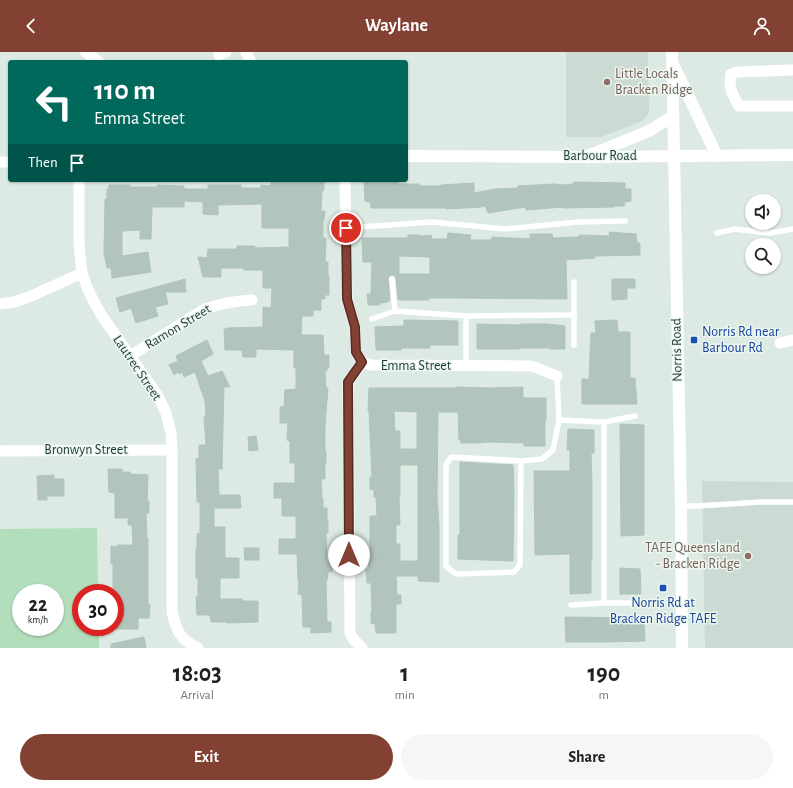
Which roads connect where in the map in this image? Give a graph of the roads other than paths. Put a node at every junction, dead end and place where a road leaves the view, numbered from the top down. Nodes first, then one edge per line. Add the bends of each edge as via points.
1 (86, 52) edge
2 (672, 58) edge
3 (96, 60) edge
4 (793, 70) edge
5 (793, 106) edge
6 (673, 116) junction
7 (793, 155) edge
8 (408, 156) edge
9 (673, 156) junction
10 (717, 156) junction
11 (585, 157) junction
12 (79, 182) edge
13 (345, 182) edge
14 (625, 220) dead end
15 (346, 228) junction
16 (793, 229) edge
17 (717, 233) dead end
18 (82, 273) junction
19 (392, 279) dead end
20 (574, 282) dead end
21 (252, 300) dead end
22 (0, 304) edge
23 (395, 311) junction
24 (574, 315) junction
25 (466, 316) junction
26 (372, 319) dead end
27 (793, 340) edge
28 (780, 343) dead end
29 (574, 345) dead end
30 (130, 356) junction
31 (362, 362) junction
32 (466, 366) junction
33 (557, 376) joint
34 (635, 416) dead end
35 (559, 420) junction
36 (604, 422) junction
37 (172, 450) junction
38 (0, 451) edge
39 (521, 461) junction
40 (793, 502) edge
41 (681, 506) junction
42 (604, 603) junction
43 (641, 603) dead end
44 (571, 605) dead end
45 (198, 648) edge
46 (362, 648) edge
47 (682, 648) edge

1 - 3 main road
2 - 6 main road, Norris Road
2 - 10 main road
4 - 5 street via 738,72 731,74 730,81 731,90 739,106
6 - 9 main road, Norris Road
6 - 11 main road via 649,131
7 - 10 main road, Barbour Road
8 - 11 main road, Barbour Road
9 - 10 main road, Barbour Road
9 - 11 main road, Barbour Road
9 - 41 main road, Norris Road
12 - 18 street, Lautrec Street via 79,246
13 - 15 street, Emma Street
14 - 15 lane via 505,229 432,222
15 - 31 street, Emma Street via 347,299 355,327 356,352
16 - 17 lane via 769,233 735,229
18 - 22 street via 29,297
18 - 30 street, Lautrec Street via 102,316
19 - 23 lane
20 - 24 lane
21 - 30 street, Ramon Street via 227,302 205,309
23 - 25 lane
23 - 26 lane
24 - 25 lane
24 - 29 lane
25 - 32 lane
27 - 28 street
30 - 37 street, Lautrec Street via 158,396 166,413
31 - 32 street, Emma Street via 371,365
31 - 46 street via 348,382 350,633
32 - 33 street, Emma Street via 532,366
33 - 35 lane
34 - 36 lane
35 - 36 lane
35 - 39 lane via 553,450 542,459
36 - 42 lane
37 - 38 street, Bronwyn Street
37 - 45 street, Lautrec Street via 172,612 175,627 181,636
39 - 39 lane via 451,457 446,465 446,566 456,574 514,572 520,565
40 - 41 lane
41 - 47 main road, Norris Road
42 - 43 lane
42 - 44 lane

